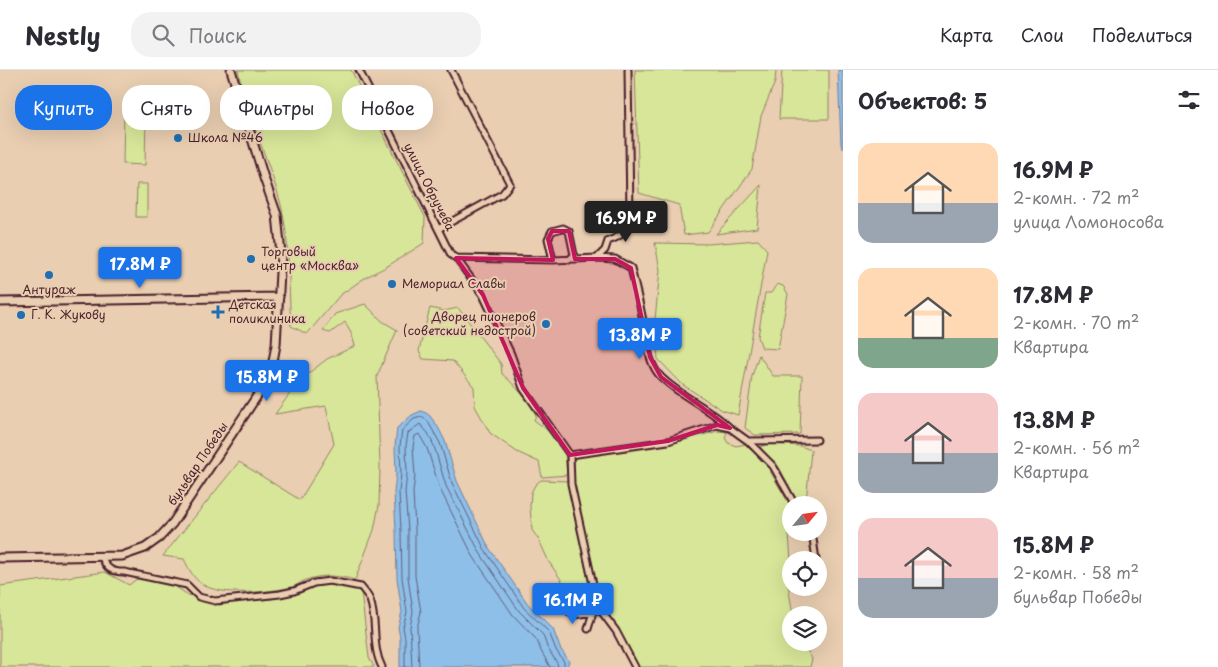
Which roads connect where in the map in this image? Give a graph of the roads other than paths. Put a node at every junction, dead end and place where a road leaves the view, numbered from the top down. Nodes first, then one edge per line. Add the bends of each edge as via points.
1 (231, 70) edge
2 (359, 70) edge
3 (451, 70) edge
4 (628, 70) edge
5 (438, 229) junction
6 (456, 258) junction
7 (597, 258) junction
8 (553, 260) junction
9 (569, 260) junction
10 (279, 297) junction
11 (0, 302) edge
12 (730, 428) junction
13 (817, 440) dead end
14 (748, 441) junction
15 (570, 455) junction
16 (790, 496) edge
17 (102, 557) junction
18 (0, 558) edge
19 (559, 597) dead end
20 (598, 607) junction
21 (593, 612) junction
22 (588, 629) dead end
23 (382, 667) edge
24 (635, 667) edge

1 - 10 street, бульвар Победы via 277,216 281,254
2 - 5 street, улица Обручева
3 - 5 street via 510,184 502,194
4 - 7 street via 629,226 618,238 608,241
5 - 6 street, улица Обручева
6 - 8 street
6 - 15 street, улица Обручева via 482,295 511,354 523,388
7 - 9 street
7 - 12 street via 615,259 631,268 650,357 661,377 718,416
8 - 9 street
8 - 9 street via 548,239 552,231 562,228 569,231 572,242 574,255
10 - 11 street
10 - 17 street, бульвар Победы via 271,372 172,524 145,548 122,556
12 - 14 street
12 - 15 street via 717,425 668,441
13 - 14 street
14 - 16 street via 773,466
15 - 20 street via 571,484
17 - 18 street, бульвар Победы
17 - 23 street via 108,569 187,585 199,597 215,601 280,594 330,581 361,587 370,599 377,658
19 - 21 street via 574,615
20 - 21 street
20 - 24 street via 616,631
21 - 22 street

